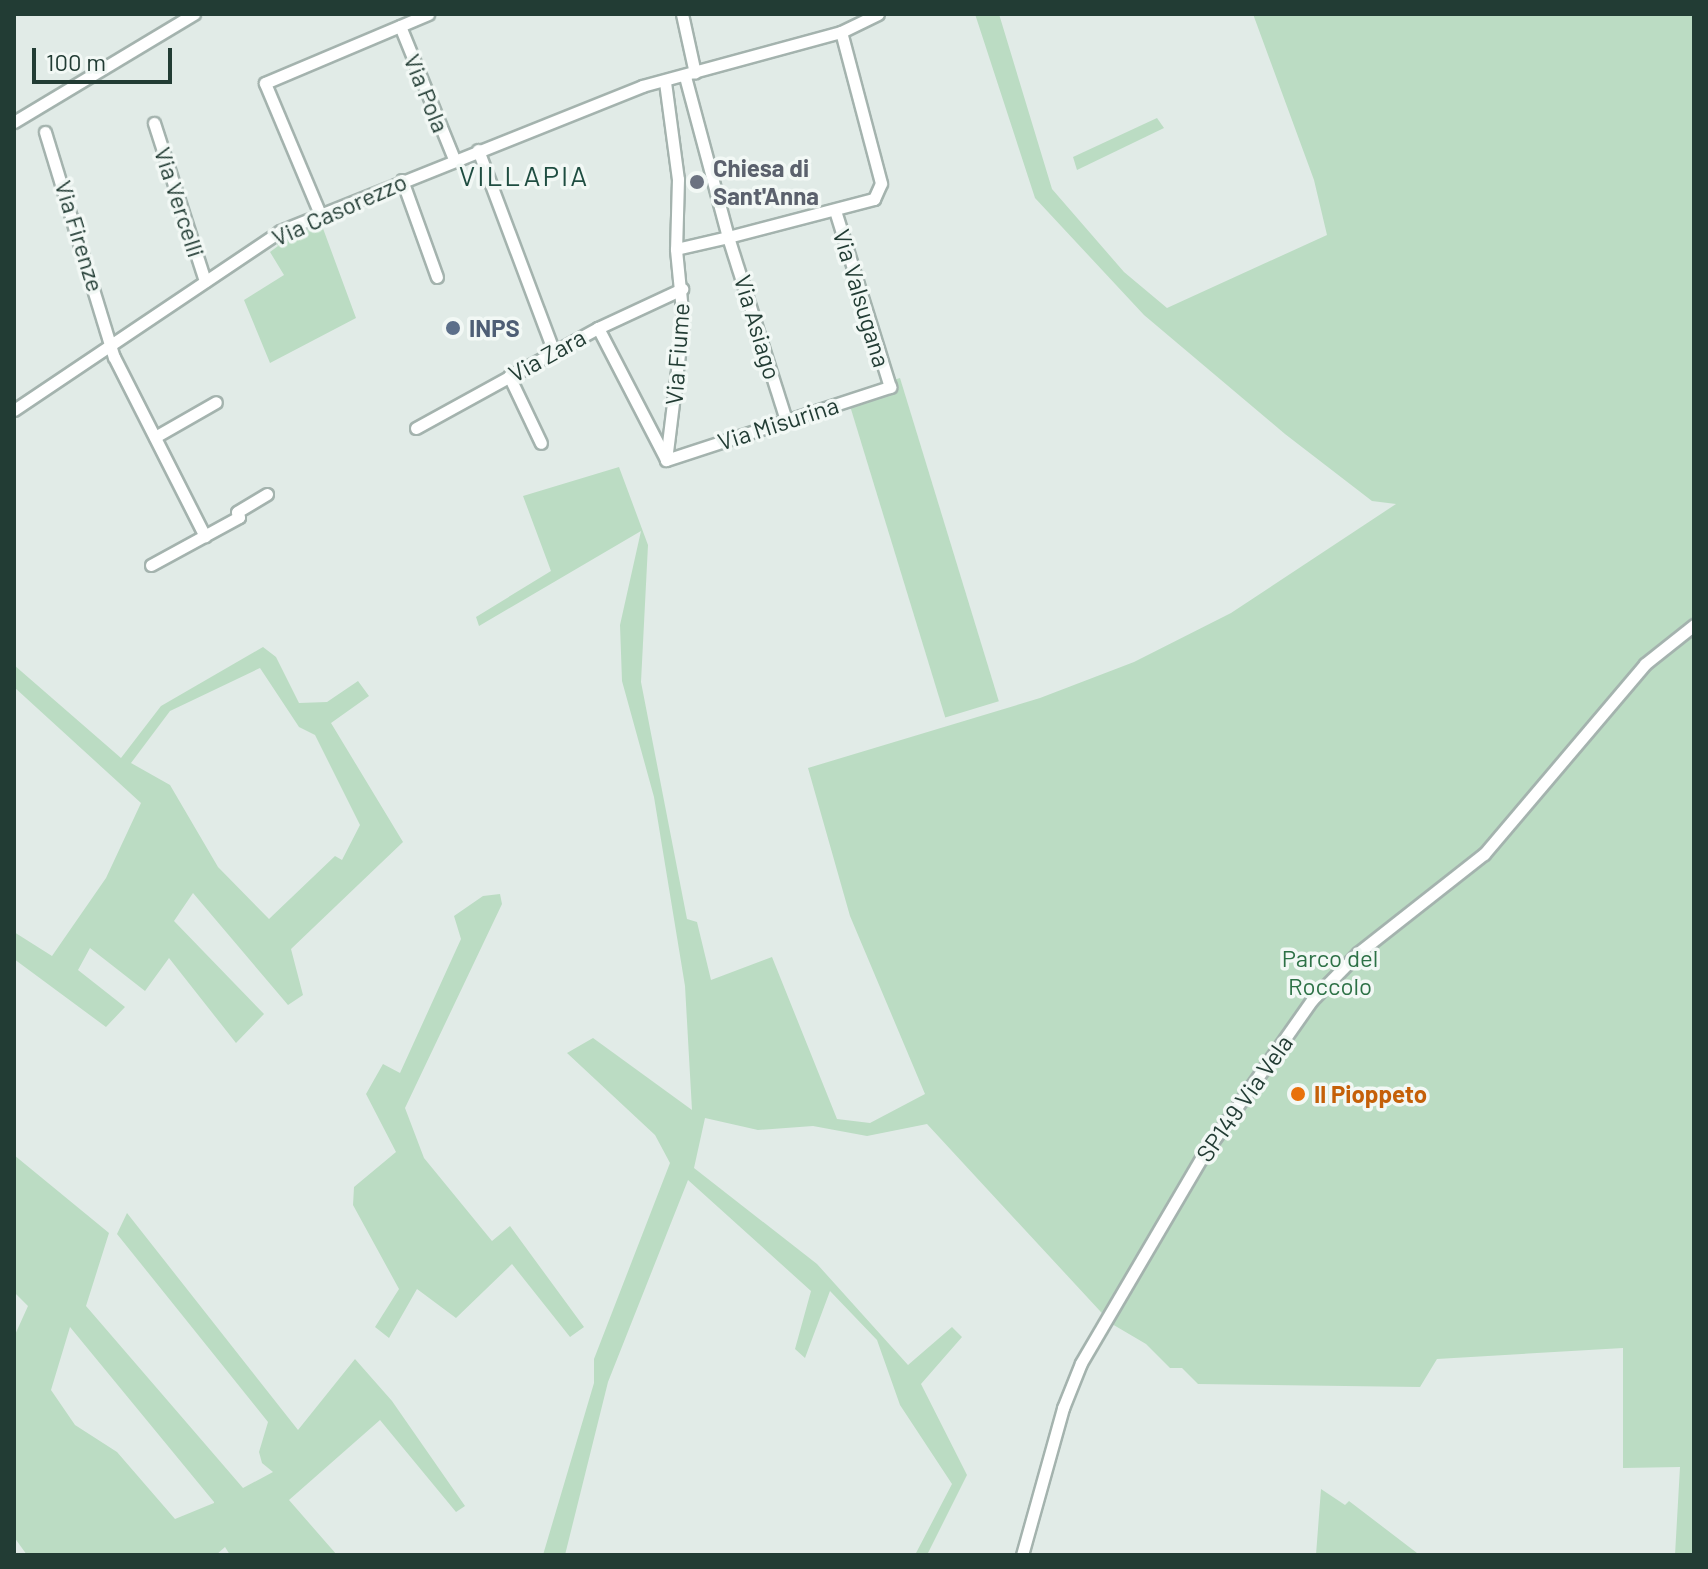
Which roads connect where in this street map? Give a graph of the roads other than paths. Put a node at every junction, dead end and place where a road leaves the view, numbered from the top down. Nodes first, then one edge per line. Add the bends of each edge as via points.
1 (194, 14) edge
2 (428, 14) edge
3 (682, 14) edge
4 (878, 14) edge
5 (400, 26) junction
6 (841, 32) junction
7 (690, 75) junction
8 (665, 82) junction
9 (14, 122) edge
10 (154, 123) dead end
11 (45, 132) dead end
12 (478, 150) junction
13 (454, 159) junction
14 (402, 180) junction
15 (835, 210) junction
16 (320, 214) junction
17 (728, 237) junction
18 (676, 249) junction
19 (437, 277) dead end
20 (205, 281) junction
21 (682, 289) junction
22 (598, 328) junction
23 (112, 342) junction
24 (554, 352) junction
25 (509, 376) junction
26 (890, 387) joint
27 (216, 402) dead end
28 (14, 410) edge
29 (786, 420) junction
30 (416, 428) dead end
31 (155, 437) junction
32 (541, 443) dead end
33 (666, 460) junction
34 (267, 494) dead end
35 (205, 536) junction
36 (151, 565) dead end
37 (1694, 625) edge
38 (1022, 1555) edge

1 - 9 street
2 - 5 street
3 - 7 street, Via Asiago
4 - 6 street, Via Casorezzo
5 - 13 street, Via Pola
5 - 16 street via 265,83
6 - 7 street, Via Casorezzo
6 - 15 street via 881,183 874,199
7 - 8 street, Via Casorezzo
7 - 17 street, Via Asiago
8 - 12 street, Via Casorezzo via 642,86
8 - 18 street, Via Fiume via 678,179
10 - 20 street, Via Vercelli
11 - 23 street, Via Firenze
12 - 13 street, Via Casorezzo
12 - 24 street
13 - 14 street, Via Casorezzo
14 - 16 street, Via Casorezzo
14 - 19 street
15 - 17 street
15 - 26 street, Via Valsugana
16 - 20 street, Via Casorezzo via 280,231
17 - 18 street
17 - 29 street, Via Asiago
18 - 21 street, Via Fiume
20 - 23 street, Via Casorezzo
21 - 22 street, Via Zara
21 - 33 street, Via Fiume via 680,359
22 - 24 street, Via Zara
22 - 33 street
23 - 28 street, Via Casorezzo
23 - 31 street, Via Firenze via 114,357
24 - 25 street, Via Zara
25 - 30 street, Via Zara
25 - 32 street
26 - 29 street, Via Misurina
27 - 31 street
29 - 33 street, Via Misurina
31 - 35 street, Via Firenze
34 - 35 street
35 - 36 street
37 - 38 street, SP149 Via Vela via 1645,664 1484,854 1358,953 1303,1013 1203,1155 1081,1363

